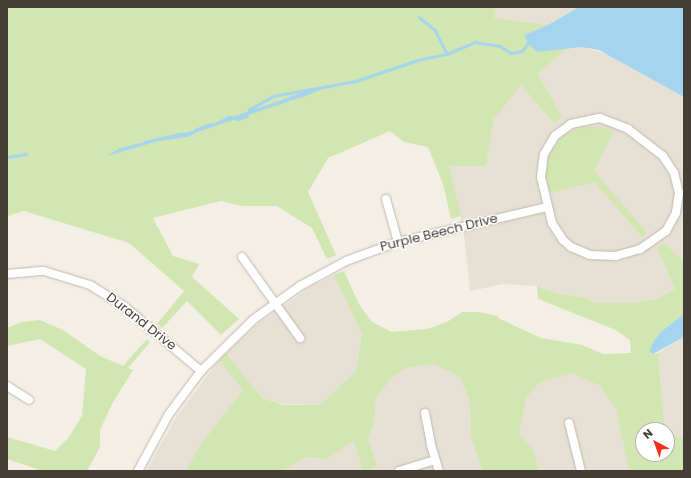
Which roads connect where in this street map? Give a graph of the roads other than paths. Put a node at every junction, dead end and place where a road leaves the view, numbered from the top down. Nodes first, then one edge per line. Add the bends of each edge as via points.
1 (386, 199) dead end
2 (547, 206) junction
3 (398, 242) junction
4 (242, 257) dead end
5 (7, 274) edge
6 (275, 303) junction
7 (300, 338) dead end
8 (201, 371) junction
9 (7, 386) edge
10 (29, 400) dead end
11 (425, 413) dead end
12 (569, 423) dead end
13 (435, 460) junction
14 (138, 471) edge
15 (400, 471) edge
16 (439, 471) edge
17 (581, 471) edge

1 - 3 street
2 - 2 street via 541,176 544,154 563,130 589,119 610,120 628,129 663,156 677,183 678,204 666,231 640,249 616,256 590,255 571,247 556,232
2 - 3 street, Purple Beech Drive
3 - 6 street, Purple Beech Drive via 321,274
4 - 6 street
5 - 8 street, Durand Drive via 44,271 90,285 124,306
6 - 7 street
6 - 8 street, Purple Beech Drive via 232,338
8 - 14 street, Purple Beech Drive via 169,414
9 - 10 street
11 - 13 street
12 - 17 street
13 - 15 street
13 - 16 street

